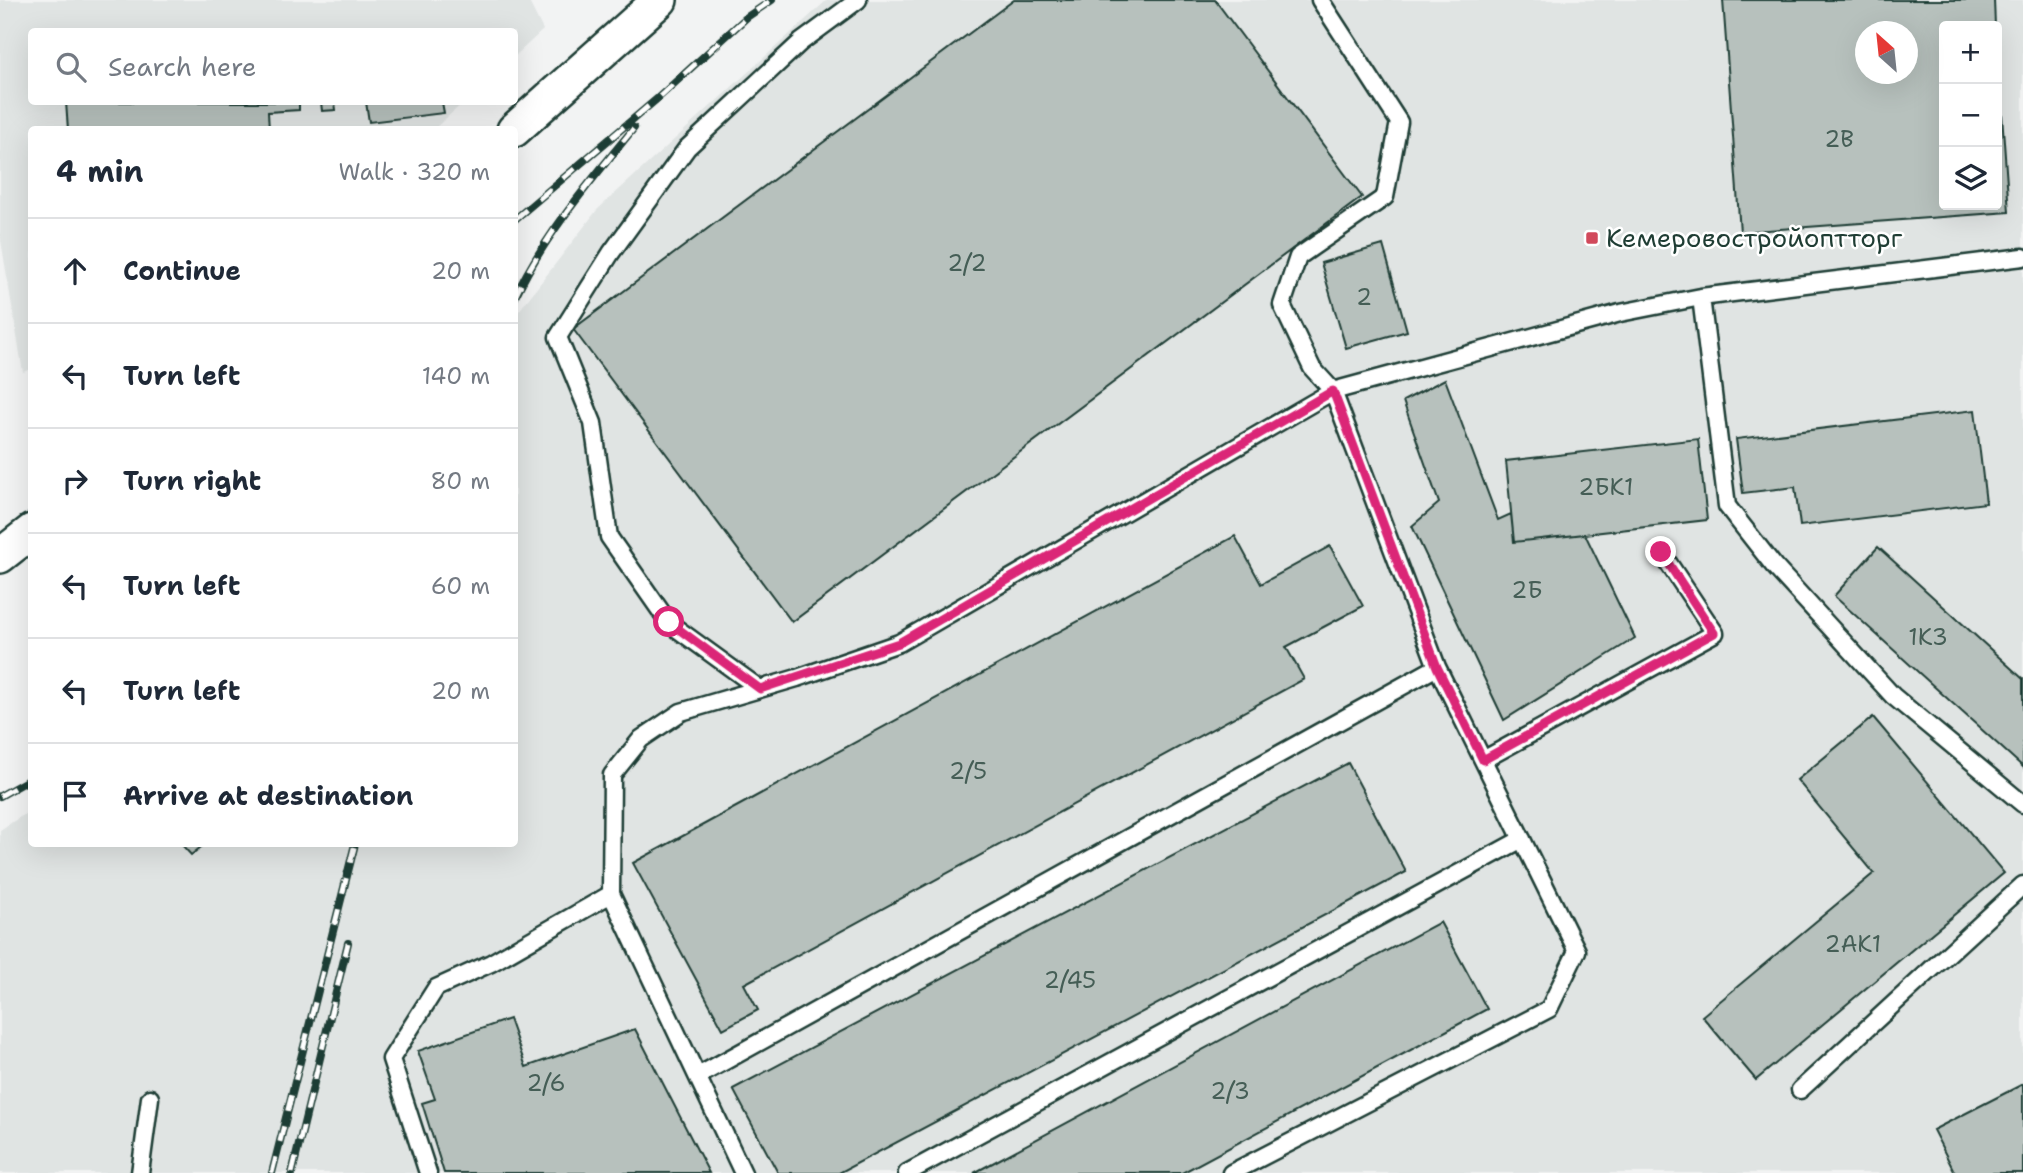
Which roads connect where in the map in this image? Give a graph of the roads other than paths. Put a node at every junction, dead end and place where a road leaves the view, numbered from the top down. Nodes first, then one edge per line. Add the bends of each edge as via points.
1 (660, 0) edge
2 (858, 0) edge
3 (1320, 0) edge
4 (518, 126) edge
5 (2023, 257) edge
6 (1701, 297) junction
7 (1333, 391) junction
8 (28, 534) edge
9 (1661, 552) dead end
10 (0, 556) edge
11 (1437, 667) junction
12 (760, 689) junction
13 (1483, 760) junction
14 (2023, 804) edge
15 (1522, 839) junction
16 (2023, 885) edge
17 (611, 894) junction
18 (698, 1076) junction
19 (1800, 1090) dead end
20 (150, 1098) dead end
21 (139, 1173) edge
22 (428, 1173) edge
23 (743, 1173) edge
24 (907, 1173) edge
25 (1231, 1173) edge

1 - 4 street
2 - 12 lane via 801,42 687,148 611,253 558,337 593,424 609,537 669,622
3 - 7 lane via 1399,122 1385,197 1298,257 1282,305 1312,368
5 - 6 lane
6 - 7 lane via 1620,313
6 - 14 lane via 1727,506 1774,566 1893,695
7 - 11 lane
7 - 12 lane via 899,643
8 - 10 street
9 - 13 lane via 1714,633
11 - 13 lane
11 - 18 lane
12 - 17 lane via 681,712 642,739 612,775
13 - 15 lane
15 - 24 lane
15 - 25 lane via 1577,951 1549,1009
16 - 19 lane
17 - 18 lane
17 - 22 lane via 491,963 436,988 391,1059
18 - 23 lane
20 - 21 lane

